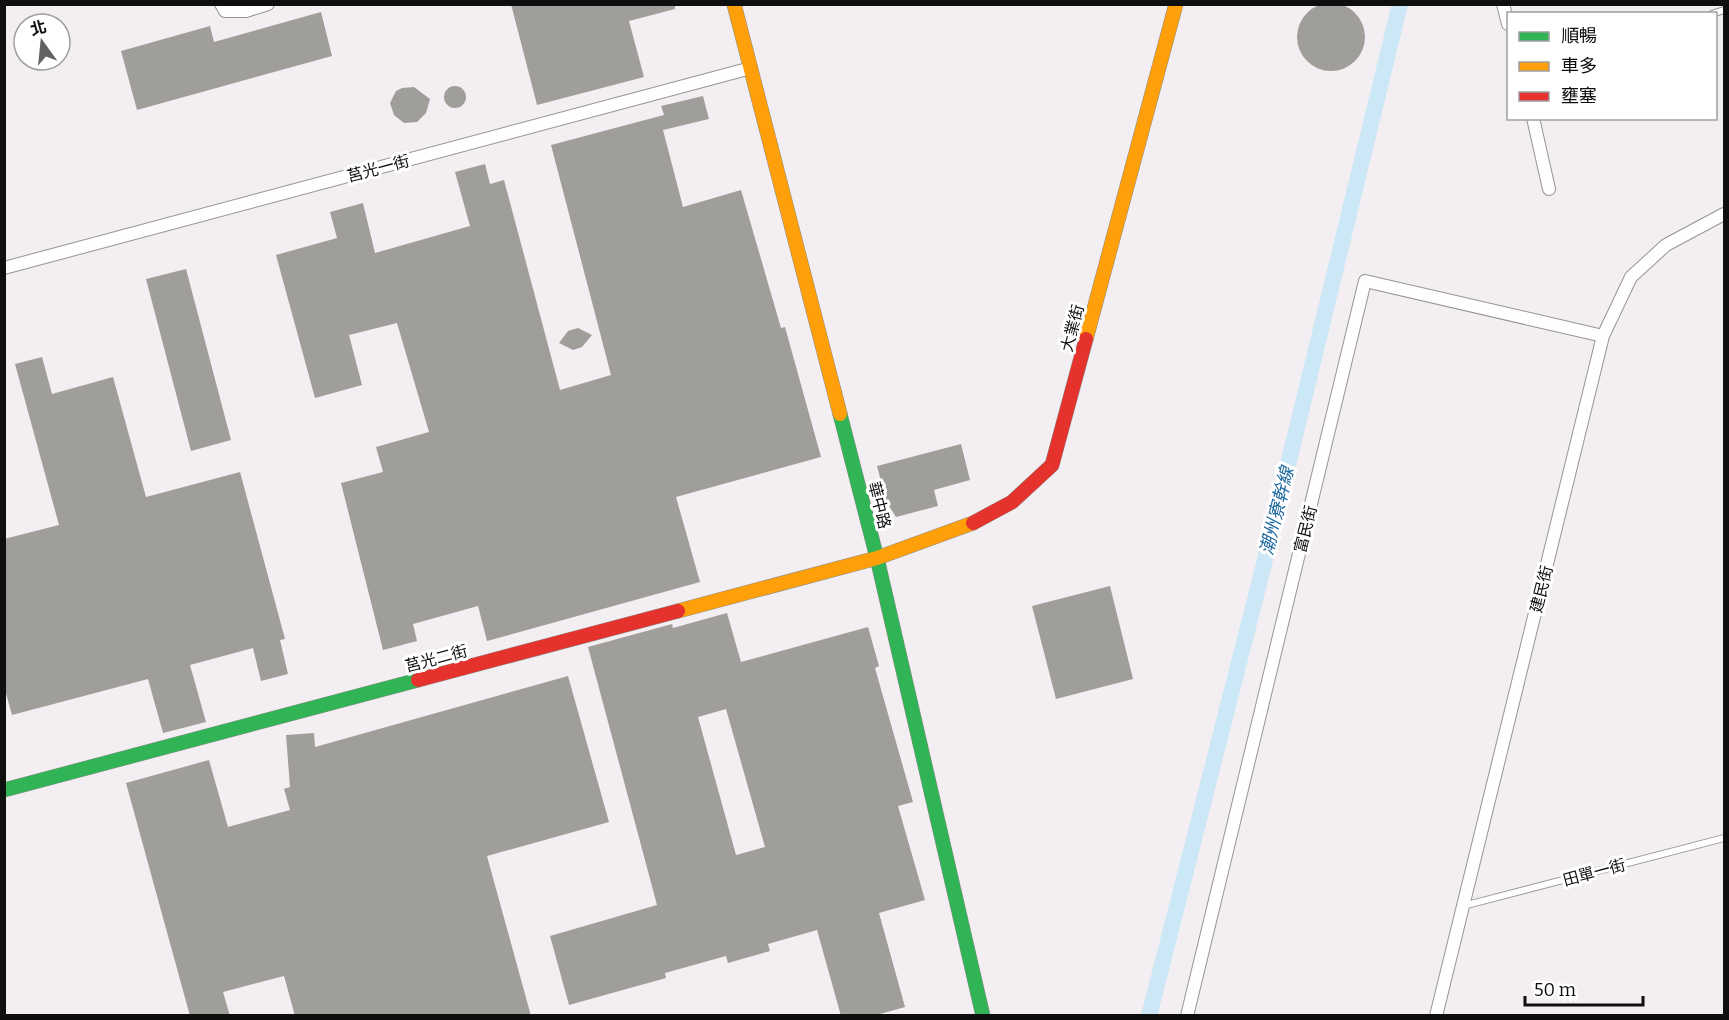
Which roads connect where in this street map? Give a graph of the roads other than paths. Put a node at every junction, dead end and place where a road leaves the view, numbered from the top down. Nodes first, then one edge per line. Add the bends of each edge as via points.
1 (221, 4) edge
2 (268, 4) edge
3 (734, 4) edge
4 (1176, 4) edge
5 (751, 68) junction
6 (1533, 120) edge
7 (1549, 189) dead end
8 (1725, 214) edge
9 (4, 268) edge
10 (1603, 336) junction
11 (877, 558) junction
12 (4, 790) edge
13 (1725, 838) edge
14 (1462, 906) junction
15 (983, 1016) edge
16 (1187, 1016) edge
17 (1436, 1016) edge

1 - 2 street via 225,10 246,11
3 - 5 street, 華中路
4 - 11 street, 大業街 via 1052,465 1012,502 977,522
5 - 9 street, 莒光一街
5 - 11 street, 華中路
6 - 7 street
8 - 10 street, 建民街 via 1666,245 1631,277
10 - 14 street, 建民街
10 - 16 street, 富民街 via 1365,281
11 - 12 street, 莒光二街
11 - 15 street, 華中路
13 - 14 lane, 田單一街
14 - 17 street, 建民街

